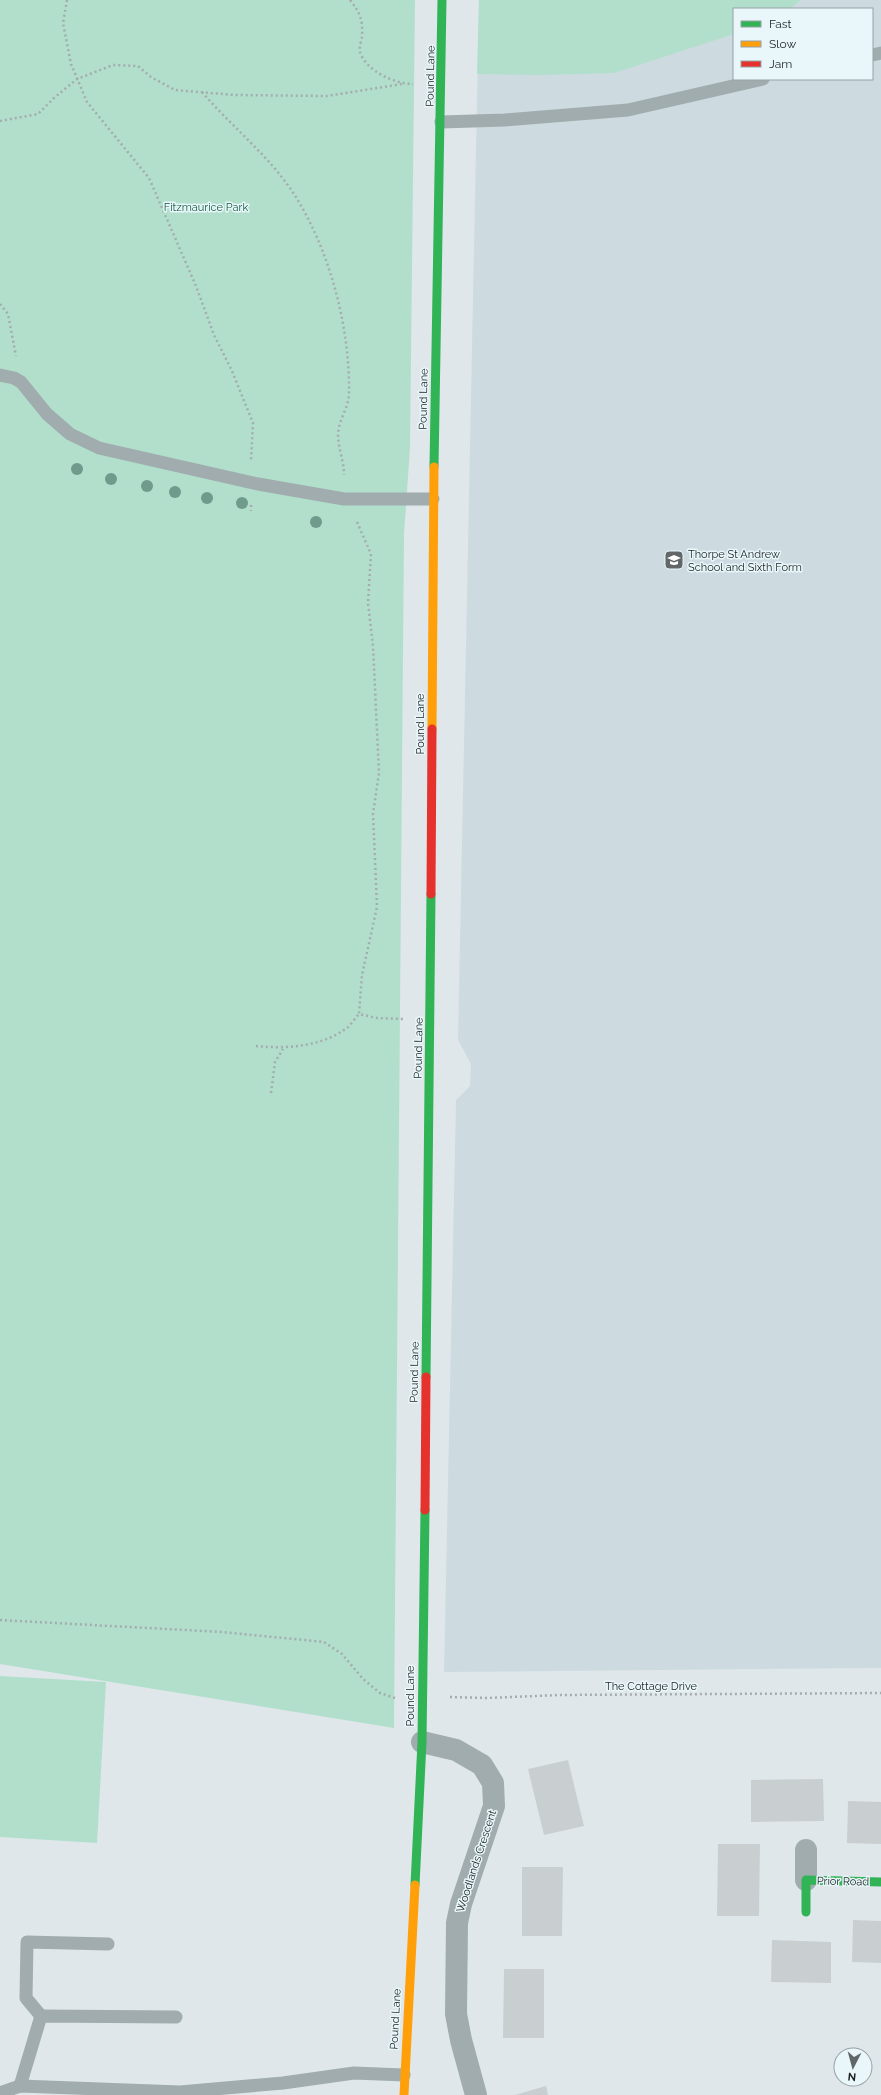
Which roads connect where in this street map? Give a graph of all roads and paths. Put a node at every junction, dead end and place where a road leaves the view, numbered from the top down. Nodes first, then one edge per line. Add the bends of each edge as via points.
1 (67, 0) edge
2 (350, 0) edge
3 (442, 0) edge
4 (77, 79) junction
5 (759, 80) edge
6 (402, 84) junction
7 (442, 85) junction
8 (202, 92) junction
9 (0, 121) edge
10 (441, 122) junction
11 (0, 304) edge
12 (0, 375) edge
13 (21, 382) junction
14 (250, 482) junction
15 (344, 499) junction
16 (433, 499) junction
17 (250, 511) dead end
18 (359, 1014) junction
19 (430, 1019) junction
20 (256, 1046) dead end
21 (283, 1048) junction
22 (271, 1094) dead end
23 (0, 1620) edge
24 (881, 1693) edge
25 (422, 1696) junction
26 (422, 1742) junction
27 (806, 1850) dead end
28 (806, 1880) junction
29 (881, 1882) edge
30 (806, 1912) dead end
31 (108, 1944) dead end
32 (41, 2016) junction
33 (176, 2017) dead end
34 (404, 2075) junction
35 (20, 2086) junction
36 (0, 2093) edge
37 (404, 2095) edge
38 (476, 2095) edge

1 - 4 path via 63,23 71,64
2 - 6 path via 361,14 360,51 365,62
3 - 7 street, Pound Lane
4 - 8 path via 113,65 138,66 151,77 175,90
4 - 9 path via 38,114
4 - 14 path via 87,102 149,178 196,286 214,335 253,423
5 - 10 lane via 628,110 505,120
6 - 7 path
6 - 8 path via 327,96
7 - 10 street, Pound Lane
8 - 15 path via 222,115 260,150 292,191 327,259 341,318 349,368 350,395 338,433 339,450 344,466
10 - 16 street, Pound Lane
11 - 13 path via 8,314
12 - 13 lane
13 - 14 lane via 47,414 70,434 99,448
14 - 15 lane
14 - 17 path
15 - 16 lane
15 - 18 path via 349,512 360,525 371,554 368,603 378,737 379,773 373,814 376,907 362,975
16 - 19 street, Pound Lane
18 - 19 path via 377,1018
18 - 21 path via 345,1030 318,1041
19 - 25 street, Pound Lane
20 - 21 path
21 - 22 path via 275,1062
23 - 25 path, The Cottage Drive via 222,1632 324,1642 342,1654 363,1679 380,1693 401,1700
24 - 25 path, The Cottage Drive via 559,1695 487,1698
25 - 26 street, Pound Lane
26 - 34 street, Pound Lane
26 - 38 street, Woodlands Crescent via 456,1750 482,1765 494,1783 494,1806 460,1904 457,1923 456,2014
27 - 28 street, Prior Road
28 - 29 street, Prior Road
28 - 30 street, Prior Road
31 - 32 lane via 27,1942 26,1998
32 - 33 lane
32 - 35 lane
34 - 35 lane via 354,2073 283,2083 180,2092
34 - 37 street, Pound Lane
35 - 36 lane

